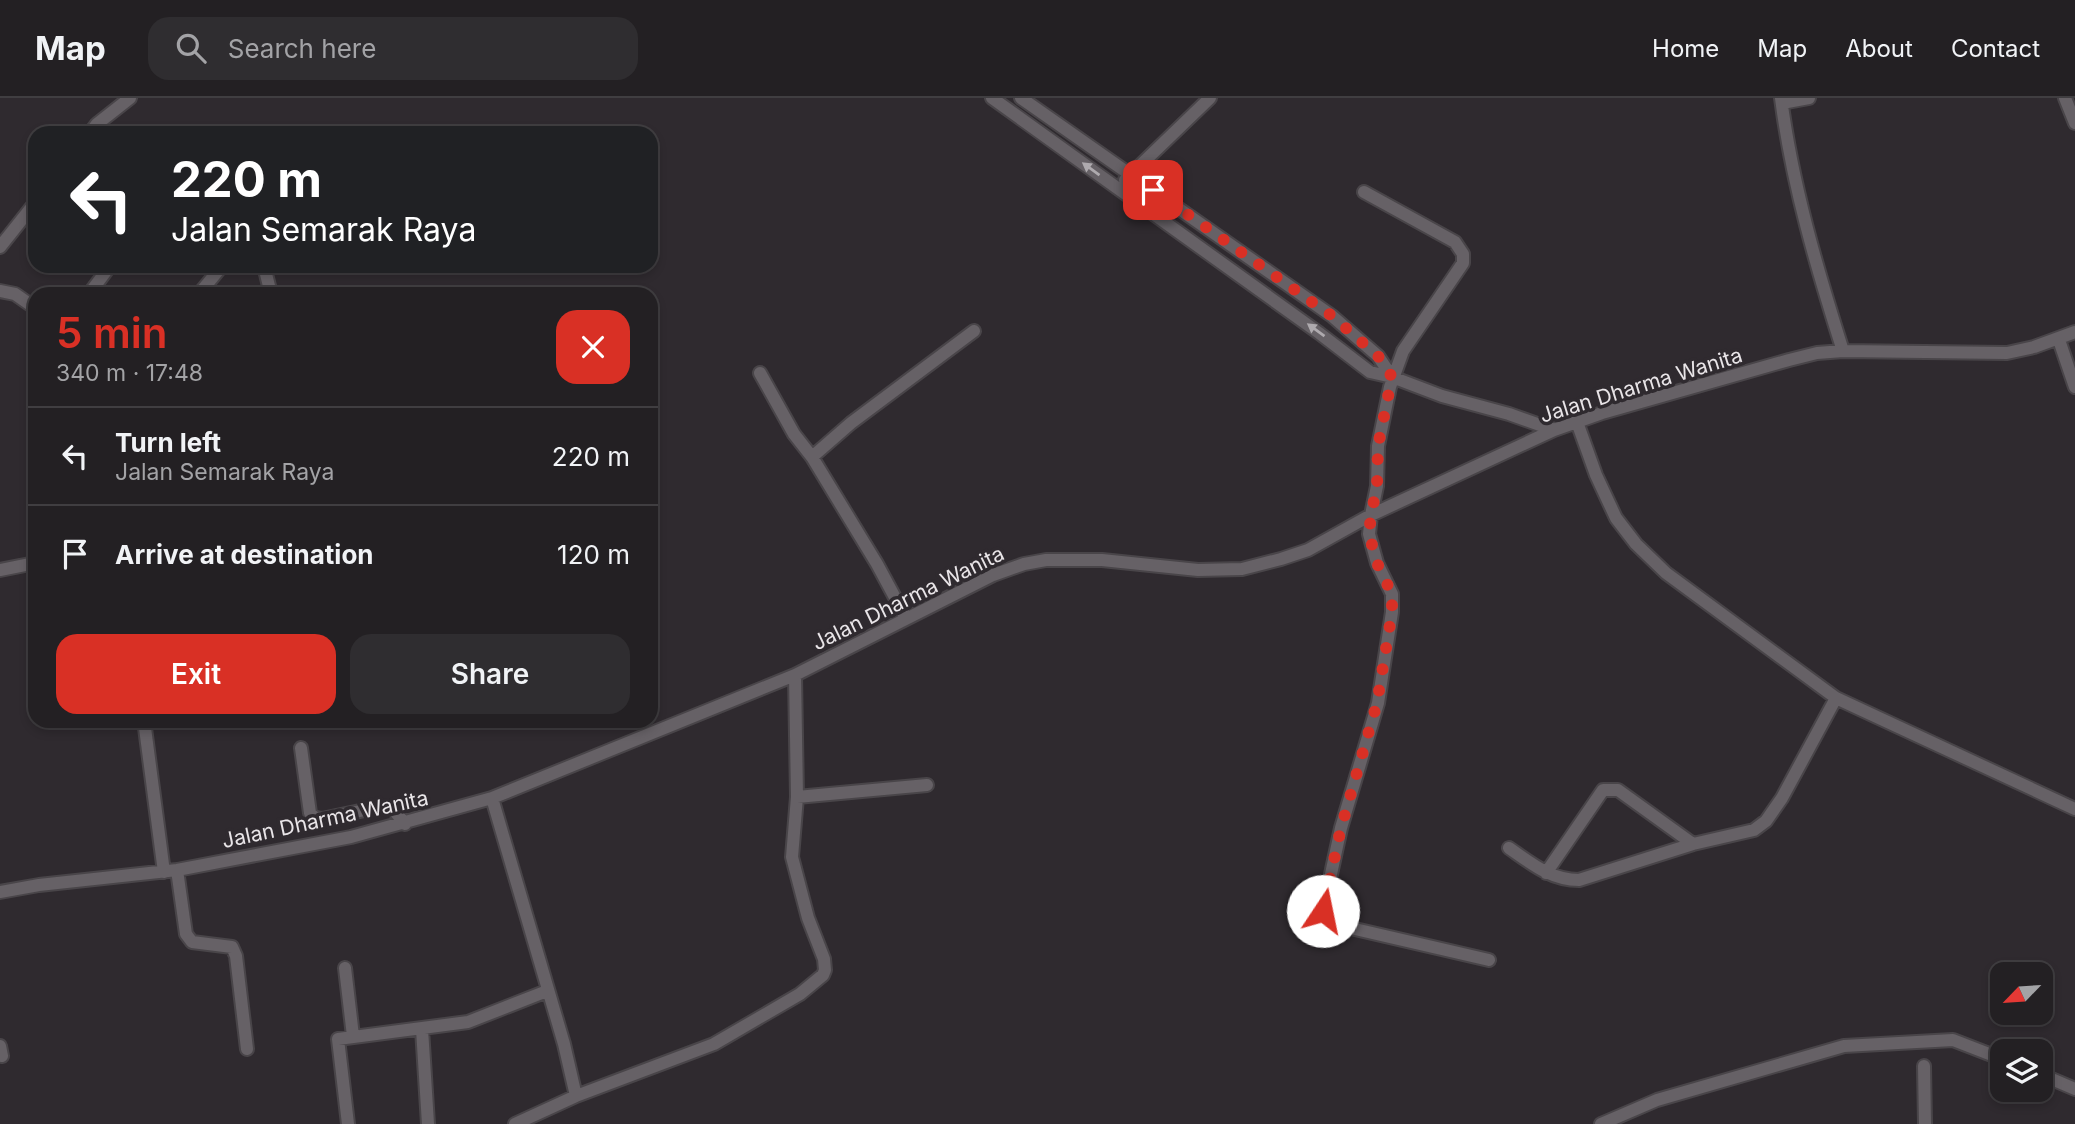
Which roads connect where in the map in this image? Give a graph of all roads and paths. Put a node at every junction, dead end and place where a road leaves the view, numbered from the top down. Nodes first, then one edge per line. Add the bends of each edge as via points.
1 (130, 98) edge
2 (992, 98) edge
3 (1021, 98) edge
4 (1210, 98) edge
5 (1809, 98) edge
6 (2064, 98) edge
7 (1782, 101) edge
8 (2075, 123) edge
9 (95, 126) edge
10 (1130, 174) junction
11 (1119, 189) junction
12 (1364, 192) dead end
13 (28, 212) edge
14 (0, 247) edge
15 (216, 273) edge
16 (205, 287) edge
17 (0, 292) edge
18 (28, 303) edge
19 (974, 331) dead end
20 (2075, 332) edge
21 (2059, 340) junction
22 (1843, 351) junction
23 (760, 373) dead end
24 (1392, 377) junction
25 (2075, 387) edge
26 (1577, 422) junction
27 (1554, 429) junction
28 (812, 457) junction
29 (1371, 515) junction
30 (28, 565) edge
31 (0, 570) edge
32 (906, 618) junction
33 (795, 674) junction
34 (1836, 698) junction
35 (145, 728) dead end
36 (301, 748) dead end
37 (927, 785) dead end
38 (797, 797) junction
39 (492, 798) junction
40 (2075, 809) edge
41 (405, 824) junction
42 (1693, 844) junction
43 (1509, 848) dead end
44 (177, 870) junction
45 (164, 872) junction
46 (1546, 873) junction
47 (0, 892) edge
48 (1489, 960) dead end
49 (345, 968) dead end
50 (547, 991) junction
51 (422, 1029) junction
52 (353, 1036) junction
53 (247, 1049) dead end
54 (1990, 1054) edge
55 (1924, 1066) dead end
56 (2053, 1080) edge
57 (2075, 1089) edge
58 (576, 1096) junction
59 (348, 1124) edge
60 (428, 1124) edge
61 (515, 1124) edge
62 (1601, 1124) edge
63 (1926, 1124) edge

1 - 9 street
11 -> 2 street
3 - 10 street
4 - 10 street
5 - 7 street
6 - 8 street
7 - 22 street via 1804,214
10 - 11 street
10 - 24 street via 1332,316 1378,356
24 -> 11 street via 1370,372
12 - 24 street via 1455,242 1463,254 1460,270 1403,351
13 - 14 street
15 - 16 street
17 - 18 street
19 - 28 street
20 - 21 street, Jalan Dharma Wanita
21 - 22 street, Jalan Dharma Wanita via 2007,353
21 - 25 street
22 - 26 street, Jalan Dharma Wanita via 1788,360
23 - 28 street
24 - 27 street
24 - 29 street
26 - 27 street, Jalan Dharma Wanita
26 - 34 street via 1616,518 1636,544 1666,573
27 - 29 street, Jalan Dharma Wanita
28 - 32 street
29 - 32 street, Jalan Dharma Wanita via 1308,550 1242,569 1198,570 1102,560 1024,564
29 - 48 street via 1369,534 1392,594 1392,612 1377,703 1323,911 1331,923
30 - 31 street
32 - 33 street, Jalan Dharma Wanita
33 - 38 street
33 - 39 street, Jalan Dharma Wanita
34 - 40 street
34 - 42 street via 1766,821 1754,830
35 - 45 street
36 - 41 street via 310,813 315,818 380,807 393,809
37 - 38 street
38 - 58 street via 792,857 824,959 823,975 800,994 714,1044
39 - 41 street, Jalan Dharma Wanita
39 - 50 street
41 - 44 street, Jalan Dharma Wanita
42 - 46 street via 1579,880
42 - 46 street via 1618,790 1603,790
43 - 46 street
44 - 45 street, Jalan Dharma Wanita
44 - 53 street via 186,934 192,942 232,947 236,956
45 - 47 street, Jalan Dharma Wanita
49 - 52 street
50 - 51 street via 468,1022
50 - 58 street
51 - 52 street
51 - 60 street
52 - 59 street via 338,1039
54 - 62 street via 1953,1040 1844,1046 1657,1100
55 - 63 street
56 - 57 street
58 - 61 street

